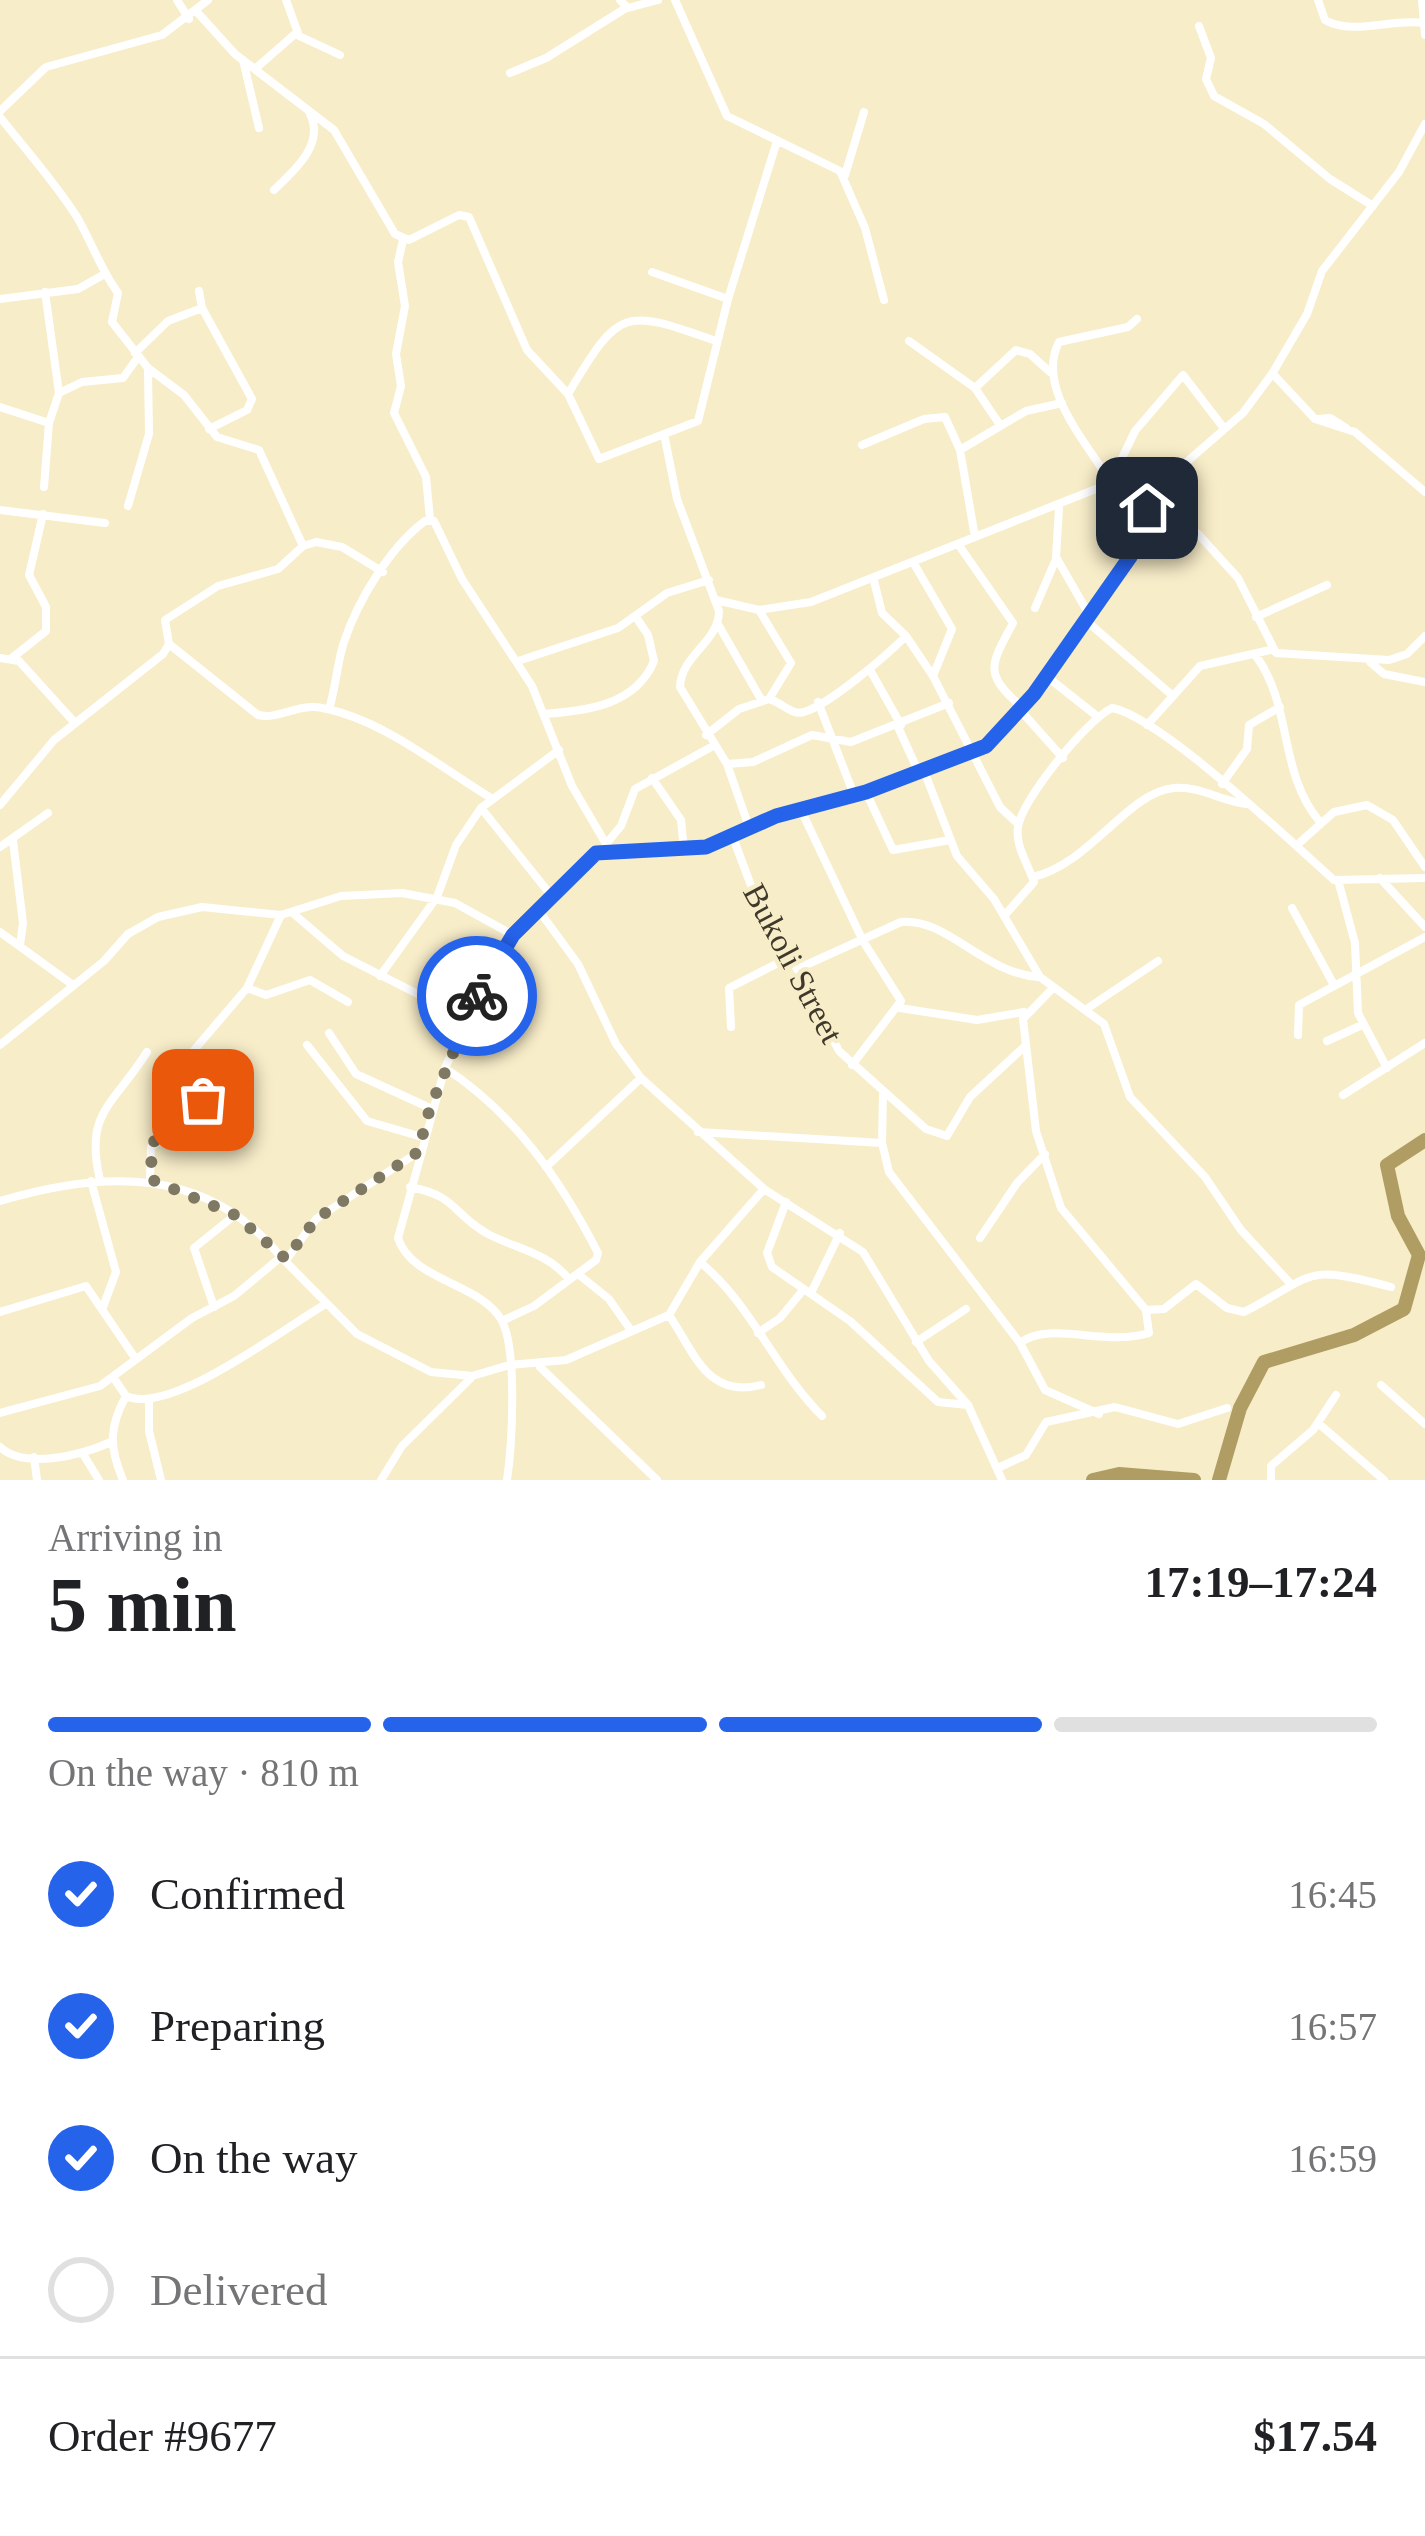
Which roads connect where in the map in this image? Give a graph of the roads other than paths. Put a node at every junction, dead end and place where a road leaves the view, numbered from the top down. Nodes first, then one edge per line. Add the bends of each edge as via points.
1 (176, 0) edge
2 (208, 0) edge
3 (286, 0) edge
4 (658, 0) edge
5 (675, 0) edge
6 (1318, 0) edge
7 (1421, 0) edge
8 (623, 4) edge
9 (193, 16) junction
10 (1424, 23) edge
11 (1199, 26) dead end
12 (298, 35) junction
13 (1425, 35) edge
14 (340, 55) dead end
15 (243, 60) junction
16 (255, 70) junction
17 (510, 73) dead end
18 (4, 100) edge
19 (864, 112) dead end
20 (310, 113) junction
21 (0, 114) edge
22 (1425, 124) edge
23 (260, 128) dead end
24 (777, 141) junction
25 (844, 176) junction
26 (274, 190) dead end
27 (1373, 206) junction
28 (403, 240) junction
29 (652, 272) dead end
30 (104, 275) junction
31 (199, 291) dead end
32 (45, 292) junction
33 (728, 298) junction
34 (0, 299) edge
35 (884, 299) dead end
36 (202, 308) junction
37 (1138, 319) dead end
38 (716, 341) junction
39 (909, 341) dead end
40 (137, 355) junction
41 (148, 368) junction
42 (1051, 373) junction
43 (1273, 374) junction
44 (975, 388) junction
45 (59, 393) junction
46 (568, 394) junction
47 (1064, 403) junction
48 (0, 407) edge
49 (49, 423) junction
50 (1000, 424) junction
51 (1223, 427) junction
52 (209, 429) junction
53 (664, 434) junction
54 (862, 445) dead end
55 (960, 450) junction
56 (1112, 481) junction
57 (44, 487) dead end
58 (1152, 492) junction
59 (1425, 492) edge
60 (128, 506) dead end
61 (1060, 507) junction
62 (0, 510) edge
63 (43, 514) junction
64 (430, 519) junction
65 (105, 523) dead end
66 (975, 537) junction
67 (958, 544) junction
68 (303, 546) junction
69 (1057, 557) junction
70 (913, 562) junction
71 (382, 572) junction
72 (709, 580) junction
73 (874, 581) junction
74 (1328, 585) dead end
75 (714, 600) junction
76 (1035, 608) dead end
77 (759, 610) junction
78 (1085, 615) junction
79 (636, 617) junction
80 (1256, 617) junction
81 (719, 626) junction
82 (906, 636) junction
83 (1425, 636) edge
84 (169, 644) junction
85 (1270, 650) junction
86 (1256, 656) junction
87 (0, 658) edge
88 (12, 658) junction
89 (518, 661) junction
90 (1370, 662) junction
91 (870, 670) junction
92 (1046, 675) junction
93 (933, 676) junction
94 (1425, 682) edge
95 (1173, 696) junction
96 (765, 700) junction
97 (818, 702) junction
98 (949, 703) junction
99 (1280, 706) junction
100 (329, 709) junction
101 (1022, 710) junction
102 (544, 714) junction
103 (1098, 717) junction
104 (75, 723) junction
105 (1147, 725) junction
106 (900, 726) junction
107 (706, 735) junction
108 (835, 740) junction
109 (713, 746) junction
110 (559, 750) junction
111 (975, 751) junction
112 (1063, 758) junction
113 (727, 764) junction
114 (921, 772) junction
115 (652, 778) junction
116 (1222, 784) junction
117 (866, 792) junction
118 (854, 795) junction
119 (491, 798) junction
120 (0, 805) edge
121 (1248, 805) junction
122 (481, 808) junction
123 (800, 808) junction
124 (48, 813) dead end
125 (1319, 822) junction
126 (1018, 824) junction
127 (749, 827) junction
128 (732, 836) junction
129 (950, 840) junction
130 (13, 841) junction
131 (1297, 845) junction
132 (0, 847) edge
133 (607, 847) junction
134 (685, 851) junction
135 (1425, 867) edge
136 (1033, 877) junction
137 (1380, 878) junction
138 (1425, 878) edge
139 (1338, 880) junction
140 (550, 894) junction
141 (437, 897) junction
142 (537, 908) junction
143 (1292, 908) dead end
144 (294, 914) junction
145 (281, 915) junction
146 (1004, 916) junction
147 (0, 932) edge
148 (1425, 932) edge
149 (513, 935) junction
150 (863, 940) junction
151 (20, 945) junction
152 (788, 958) junction
153 (1158, 961) dead end
154 (797, 969) junction
155 (380, 976) junction
156 (1040, 977) junction
157 (1355, 979) junction
158 (1334, 985) junction
159 (73, 986) junction
160 (247, 988) junction
161 (1052, 988) junction
162 (480, 989) junction
163 (434, 1000) junction
164 (348, 1002) dead end
165 (900, 1008) junction
166 (1088, 1008) junction
167 (1025, 1012) junction
168 (467, 1019) junction
169 (1361, 1025) junction
170 (731, 1027) dead end
171 (329, 1034) dead end
172 (1298, 1035) dead end
173 (1327, 1041) dead end
174 (1425, 1043) edge
175 (0, 1045) edge
176 (307, 1045) dead end
177 (1024, 1047) junction
178 (147, 1052) dead end
179 (233, 1055) dead end
180 (189, 1056) dead end
181 (852, 1065) junction
182 (445, 1068) junction
183 (1387, 1069) junction
184 (641, 1078) junction
185 (884, 1094) junction
186 (1343, 1095) dead end
187 (430, 1108) junction
188 (697, 1132) junction
189 (422, 1137) junction
190 (882, 1143) junction
191 (418, 1152) junction
192 (1045, 1154) junction
193 (546, 1167) junction
194 (150, 1179) junction
195 (95, 1180) junction
196 (410, 1187) junction
197 (764, 1189) junction
198 (0, 1201) edge
199 (786, 1202) junction
200 (235, 1215) junction
201 (840, 1233) junction
202 (980, 1238) dead end
203 (284, 1258) junction
204 (700, 1262) junction
205 (573, 1276) junction
206 (1289, 1282) junction
207 (1391, 1287) dead end
208 (808, 1291) junction
209 (324, 1305) junction
210 (103, 1307) junction
211 (214, 1307) junction
212 (966, 1310) dead end
213 (1146, 1310) junction
214 (0, 1312) edge
215 (669, 1315) junction
216 (502, 1321) junction
217 (630, 1330) junction
218 (758, 1333) junction
219 (916, 1342) junction
220 (1020, 1343) junction
221 (135, 1358) junction
222 (509, 1365) junction
223 (539, 1366) junction
224 (472, 1376) junction
225 (112, 1377) junction
226 (761, 1385) dead end
227 (1381, 1385) dead end
228 (1336, 1395) dead end
229 (126, 1396) junction
230 (149, 1401) junction
231 (968, 1406) junction
232 (1227, 1408) dead end
233 (0, 1413) edge
234 (1099, 1414) junction
235 (822, 1416) dead end
236 (1318, 1423) junction
237 (1425, 1424) edge
238 (110, 1442) junction
239 (2, 1452) edge
240 (82, 1454) junction
241 (34, 1457) junction
242 (1000, 1467) junction
243 (37, 1480) edge
244 (99, 1480) edge
245 (123, 1480) edge
246 (161, 1480) edge
247 (380, 1480) edge
248 (507, 1480) edge
249 (657, 1480) edge
250 (1002, 1480) edge
251 (1271, 1480) edge
252 (1384, 1480) edge

1 - 9 street
2 - 9 street
3 - 12 street
4 - 8 street
5 - 24 street via 727,116
6 - 10 street via 1325,20 1342,28
7 - 10 street
8 - 17 street
9 - 15 street
9 - 18 street via 143,42 46,67
10 - 13 street
11 - 27 street via 1214,95
12 - 14 street
12 - 16 street
15 - 16 street
15 - 23 street
16 - 20 street
18 - 21 street
19 - 25 street
20 - 26 street via 314,141
20 - 28 street via 334,130
21 - 30 street via 75,215
22 - 27 street
24 - 25 street
24 - 33 street
25 - 35 street
27 - 43 street via 1322,271
28 - 46 street via 459,214 469,217 527,350
28 - 64 street via 394,413 426,477
29 - 33 street
30 - 32 street via 78,289
30 - 40 street via 119,298 112,322
31 - 36 street
32 - 34 street
32 - 45 street
33 - 38 street
36 - 40 street via 168,321
36 - 52 street via 252,399 248,410
37 - 42 street via 1060,342
38 - 46 street via 651,316 628,320 602,340
38 - 53 street via 698,421
39 - 44 street
40 - 41 street
40 - 45 street via 123,378
41 - 52 street via 184,395
41 - 60 street via 149,434
42 - 44 street via 1016,350
42 - 47 street
43 - 51 street
43 - 59 street via 1315,419 1338,420
44 - 50 street
45 - 49 street
46 - 53 street via 599,459
47 - 50 street
47 - 56 street
48 - 49 street
49 - 57 street
50 - 55 street
51 - 56 street via 1183,375 1135,431
51 - 58 street
52 - 68 street via 259,450
53 - 72 street via 677,499
54 - 55 street via 941,415
55 - 66 street
56 - 58 street
56 - 61 street
58 - 78 street via 1130,557
58 - 80 street via 1238,578
61 - 66 street
61 - 69 street
62 - 63 street
63 - 65 street
63 - 88 street via 29,575 46,607 46,631
64 - 71 street via 405,537
64 - 89 street
66 - 67 street
67 - 70 street
67 - 101 street via 1013,623 993,662 996,680
68 - 71 street via 328,542
68 - 84 street via 278,569 218,586 174,613 163,623
69 - 76 street
69 - 78 street
70 - 73 street
70 - 93 street via 952,629
71 - 100 street via 346,638
72 - 75 street
72 - 79 street via 667,593
73 - 77 street
73 - 82 street via 882,613
74 - 80 street
75 - 77 street
75 - 81 street
77 - 96 street via 791,663
78 - 92 street
78 - 95 street
79 - 89 street
79 - 102 street via 654,661 636,688 595,709
80 - 85 street
81 - 96 street
81 - 107 street via 680,677
82 - 91 street
82 - 93 street
83 - 90 street via 1407,654
84 - 100 street via 258,715 305,705
84 - 104 street
85 - 86 street
85 - 90 street
86 - 95 street via 1200,666
86 - 99 street
87 - 88 street
88 - 104 street
89 - 102 street
90 - 94 street via 1384,674
91 - 97 street
91 - 106 street
92 - 101 street
92 - 103 street
93 - 98 street
95 - 105 street
96 - 97 street via 800,714
96 - 107 street
97 - 108 street
98 - 106 street
98 - 111 street
99 - 116 street via 1249,725 1247,749
99 - 125 street via 1290,763
100 - 119 street
101 - 111 street
101 - 112 street
102 - 110 street
103 - 105 street via 1115,708
103 - 112 street
104 - 120 street
105 - 116 street
106 - 108 street
106 - 114 street
107 - 109 street
108 - 113 street via 812,735 754,762
108 - 118 street
109 - 113 street
109 - 115 street
110 - 119 street
110 - 133 street
111 - 114 street
111 - 126 street via 1000,807
112 - 126 street
113 - 127 street
114 - 117 street
114 - 129 street
115 - 133 street via 629,797
115 - 134 street via 681,820
116 - 121 street
117 - 118 street
117 - 129 street via 893,850
118 - 123 street
119 - 122 street
121 - 131 street
121 - 136 street via 1204,790 1157,792 1075,862
122 - 140 street
122 - 141 street via 456,845
123 - 127 street
123 - 150 street
124 - 130 street
125 - 131 street
125 - 135 street via 1348,806 1382,812
126 - 136 street
127 - 128 street
128 - 134 street
128 - 152 street, Bukoli Street via 766,925
129 - 146 street
130 - 132 street
130 - 151 street
131 - 139 street
133 - 134 street
133 - 140 street
136 - 146 street
137 - 138 street
137 - 139 street
137 - 148 street
139 - 157 street via 1355,943
140 - 142 street
141 - 144 street via 341,896
141 - 149 street
141 - 155 street
142 - 149 street
142 - 184 street
143 - 158 street
144 - 145 street
144 - 155 street
145 - 159 street via 202,907 158,917
145 - 160 street
146 - 156 street
147 - 151 street
148 - 157 street
149 - 162 street
150 - 154 street
150 - 156 street via 916,920 990,965
150 - 165 street
151 - 159 street
152 - 154 street, Bukoli Street
152 - 170 street via 729,988
153 - 166 street
154 - 181 street, Bukoli Street via 826,1032
155 - 163 street
156 - 161 street
157 - 158 street
157 - 169 street
158 - 172 street via 1301,1001
159 - 175 street
160 - 164 street via 266,995 310,980
160 - 180 street
161 - 166 street
161 - 167 street
162 - 163 street
162 - 168 street
163 - 168 street
165 - 167 street via 977,1020
165 - 181 street
166 - 206 street via 1111,1036 1130,1097
167 - 177 street
168 - 182 street
169 - 173 street
169 - 183 street
171 - 187 street via 356,1074
174 - 183 street
176 - 189 street via 367,1121
177 - 185 street, Bukoli Street via 970,1097 947,1136
177 - 192 street
178 - 195 street via 95,1121
179 - 194 street via 183,1124 153,1142
181 - 185 street, Bukoli Street
182 - 187 street
182 - 193 street via 503,1111
183 - 186 street
184 - 188 street
184 - 193 street
185 - 190 street
187 - 189 street
188 - 190 street
188 - 197 street
189 - 191 street
190 - 220 street via 901,1189
191 - 196 street
191 - 203 street via 316,1219
192 - 202 street
192 - 213 street via 1067,1219
193 - 205 street via 598,1252
194 - 195 street
194 - 200 street
195 - 198 street
195 - 210 street via 116,1272
196 - 205 street via 448,1197 484,1232 543,1254
196 - 216 street via 398,1238 403,1250
197 - 199 street
197 - 204 street
199 - 201 street
199 - 208 street via 768,1260
200 - 203 street
200 - 211 street via 194,1248
201 - 208 street
201 - 219 street via 882,1278
203 - 209 street
203 - 211 street
204 - 215 street
204 - 218 street via 733,1292
205 - 216 street
205 - 217 street via 609,1299
206 - 207 street via 1317,1273
206 - 213 street via 1244,1312 1196,1284 1164,1309
208 - 218 street
208 - 231 street via 938,1402
209 - 224 street via 402,1361
209 - 230 street via 215,1375
210 - 214 street via 86,1286
210 - 221 street
211 - 221 street
212 - 219 street
213 - 220 street via 1149,1333 1123,1341 1044,1331
215 - 217 street
215 - 226 street via 721,1385
216 - 222 street
217 - 223 street
218 - 235 street
219 - 231 street
220 - 234 street via 1051,1396
221 - 225 street
222 - 223 street
222 - 224 street
222 - 248 street
223 - 249 street
224 - 247 street via 402,1446
225 - 229 street
225 - 233 street via 63,1400
227 - 237 street
228 - 236 street
229 - 230 street
229 - 238 street
230 - 246 street
231 - 242 street
232 - 234 street via 1178,1424 1115,1407
234 - 242 street via 1042,1424 1026,1455
236 - 251 street via 1271,1466
236 - 252 street
238 - 240 street
238 - 245 street
239 - 241 street
240 - 241 street
240 - 244 street
241 - 243 street
242 - 250 street

